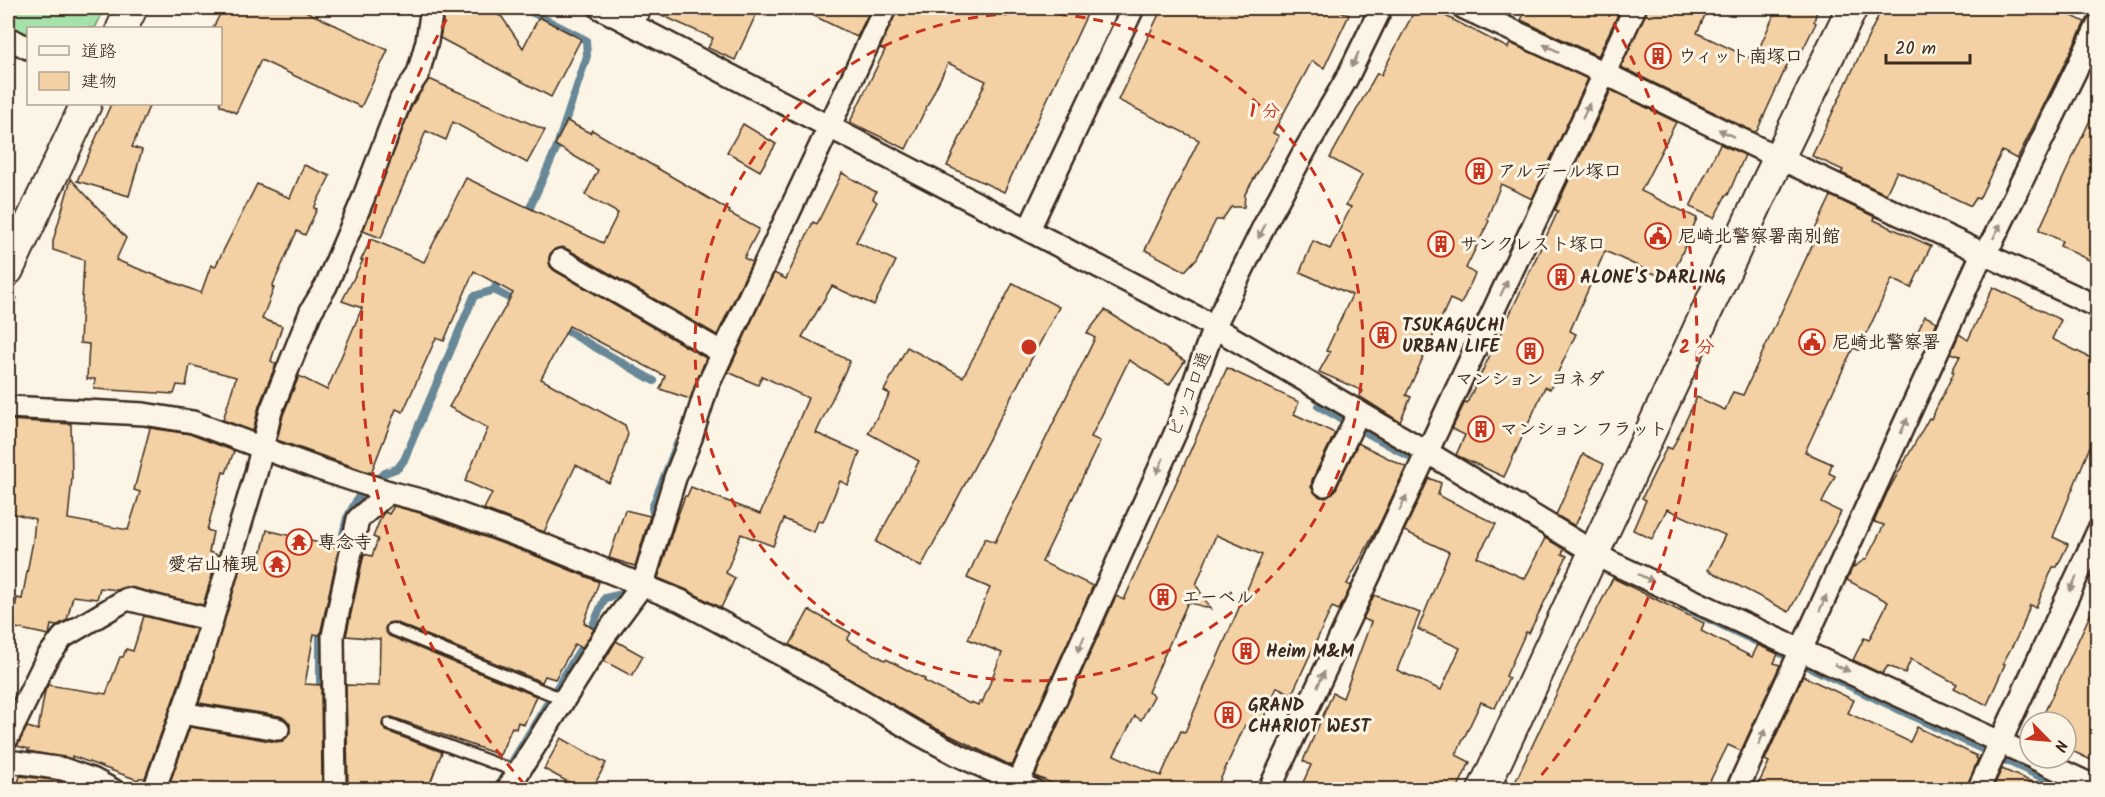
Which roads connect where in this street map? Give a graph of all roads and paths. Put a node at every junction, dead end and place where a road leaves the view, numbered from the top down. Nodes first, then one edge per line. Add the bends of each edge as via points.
1 (132, 8) edge
2 (432, 8) edge
3 (600, 8) edge
4 (885, 8) edge
5 (1133, 8) edge
6 (1381, 8) edge
7 (1464, 8) edge
8 (1635, 8) edge
9 (1852, 8) edge
10 (636, 16) edge
11 (2097, 25) edge
12 (122, 27) edge
13 (8, 38) edge
14 (27, 48) edge
15 (1604, 73) junction
16 (85, 105) edge
17 (828, 131) junction
18 (1779, 158) junction
19 (1029, 229) junction
20 (15, 237) edge
21 (1982, 254) junction
22 (561, 260) dead end
23 (8, 270) edge
24 (2097, 307) edge
25 (1210, 341) junction
26 (723, 353) junction
27 (8, 407) edge
28 (1354, 421) junction
29 (261, 447) junction
30 (1427, 452) junction
31 (1324, 486) dead end
32 (389, 492) junction
33 (2097, 531) edge
34 (1593, 552) junction
35 (643, 584) junction
36 (212, 620) junction
37 (392, 628) dead end
38 (1799, 657) junction
39 (556, 696) junction
40 (181, 713) junction
41 (389, 724) dead end
42 (278, 729) dead end
43 (8, 737) edge
44 (1996, 751) junction
45 (2018, 754) edge
46 (8, 761) edge
47 (2059, 770) edge
48 (510, 774) edge
49 (1022, 787) edge
50 (2097, 788) edge
51 (113, 789) edge
52 (153, 789) edge
53 (335, 789) edge
54 (1269, 789) edge
55 (1483, 789) edge
56 (1737, 789) edge
57 (1978, 789) edge

1 - 12 street
2 - 29 street via 418,74 401,99 326,286 310,311
3 - 10 street
4 - 17 street
5 - 19 street
6 -> 25 street, ピッコロ通 via 1346,80 1265,224
15 -> 7 street
8 - 15 street
9 - 18 street
10 - 17 street
21 -> 11 street via 1993,240
13 - 14 street
18 -> 15 street
30 -> 15 street
16 - 20 street
17 - 19 street
17 - 26 street
18 - 21 street
18 - 34 street
19 - 25 street
20 - 23 street
21 - 24 street
38 -> 21 street
22 - 26 street
25 - 28 street
25 -> 49 street, ピッコロ通 via 1178,427
26 - 35 street via 675,478
27 - 29 street via 170,417
28 - 30 street
28 - 31 street
29 - 32 street
29 - 36 street
30 - 34 street
54 -> 30 street
32 - 35 street via 434,505
32 - 53 street via 358,519 333,636
33 -> 44 street
34 -> 38 street
34 - 55 street
35 - 39 street
35 - 49 street
36 - 40 street
36 - 43 street via 127,599 63,637 48,658
37 - 39 lane
38 -> 44 street
56 -> 38 street
39 - 48 street
40 - 42 street
40 - 52 street
41 - 48 lane
44 - 45 street
44 - 57 street
46 - 51 street via 63,769
47 - 50 street

